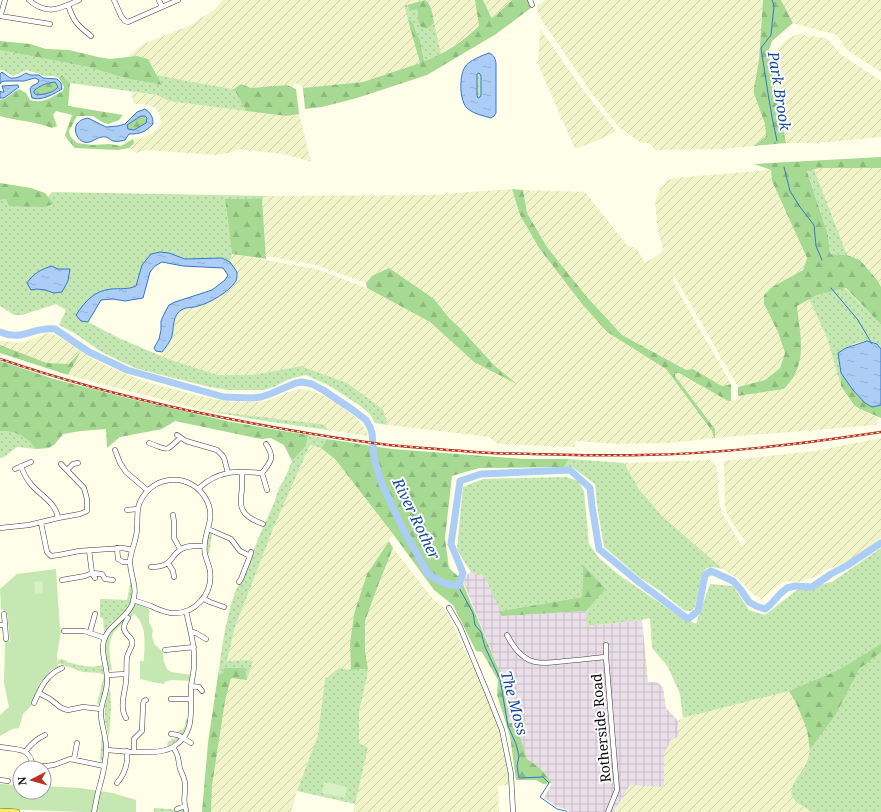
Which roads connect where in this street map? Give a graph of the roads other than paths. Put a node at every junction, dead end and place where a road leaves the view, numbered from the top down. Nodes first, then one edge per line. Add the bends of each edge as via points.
1 (5, 0) edge
2 (29, 0) edge
3 (79, 0) edge
4 (114, 0) edge
5 (159, 0) edge
6 (178, 0) edge
7 (530, 0) edge
8 (68, 5) junction
9 (532, 5) dead end
10 (162, 7) junction
11 (0, 16) edge
12 (50, 24) dead end
13 (91, 36) dead end
14 (149, 443) dead end
15 (266, 444) dead end
16 (115, 450) dead end
17 (31, 462) dead end
18 (78, 463) dead end
19 (61, 464) dead end
20 (21, 466) junction
21 (15, 469) dead end
22 (67, 470) junction
23 (242, 472) junction
24 (262, 472) junction
25 (228, 473) junction
26 (198, 489) junction
27 (147, 490) junction
28 (267, 490) dead end
29 (138, 509) junction
30 (127, 510) dead end
31 (173, 515) dead end
32 (58, 518) junction
33 (41, 522) junction
34 (263, 524) dead end
35 (0, 528) edge
36 (208, 529) junction
37 (204, 546) junction
38 (117, 548) junction
39 (180, 549) junction
40 (88, 550) junction
41 (132, 550) junction
42 (130, 562) junction
43 (168, 563) junction
44 (151, 567) dead end
45 (92, 573) junction
46 (174, 576) dead end
47 (95, 578) dead end
48 (62, 580) dead end
49 (113, 580) dead end
50 (239, 582) dead end
51 (204, 599) junction
52 (134, 600) junction
53 (224, 607) dead end
54 (449, 608) dead end
55 (186, 611) junction
56 (4, 614) dead end
57 (95, 614) dead end
58 (128, 618) dead end
59 (2, 625) edge
60 (64, 631) dead end
61 (90, 632) junction
62 (192, 632) junction
63 (507, 635) dead end
64 (105, 638) junction
65 (6, 639) dead end
66 (206, 639) dead end
67 (606, 645) dead end
68 (194, 648) junction
69 (165, 650) dead end
70 (606, 657) junction
71 (62, 668) dead end
72 (126, 674) junction
73 (107, 675) junction
74 (191, 686) junction
75 (202, 691) dead end
76 (39, 692) junction
77 (171, 699) dead end
78 (191, 699) junction
79 (146, 700) dead end
80 (34, 703) dead end
81 (101, 709) junction
82 (126, 718) dead end
83 (171, 734) dead end
84 (45, 735) dead end
85 (183, 738) junction
86 (191, 743) dead end
87 (77, 744) dead end
88 (0, 747) edge
89 (173, 747) junction
90 (106, 750) junction
91 (127, 751) junction
92 (134, 751) junction
93 (25, 752) junction
94 (74, 759) junction
95 (31, 760) edge
96 (52, 765) edge
97 (104, 766) junction
98 (0, 780) edge
99 (8, 781) dead end
100 (117, 783) dead end
101 (177, 808) dead end
102 (0, 811) edge
103 (17, 812) edge
104 (94, 812) edge
105 (513, 812) edge
106 (608, 812) edge

1 - 11 street
2 - 8 street via 43,9 53,10
3 - 8 street
4 - 10 street via 121,16 128,22
5 - 10 street
6 - 10 street
7 - 9 street
8 - 13 street via 73,19
11 - 12 street
14 - 25 street via 163,449 170,448 179,436 190,443 217,450 224,458
15 - 24 street via 271,453 271,460
16 - 27 street via 126,472
17 - 20 street
18 - 22 street
19 - 22 street
20 - 21 street
20 - 32 street via 26,479 56,508
22 - 32 street via 84,488 87,511
23 - 24 street
23 - 25 street
23 - 34 street via 240,500 243,511
24 - 28 street
25 - 26 street via 212,478
26 - 27 street via 177,479 158,482
26 - 36 street via 209,506 211,517
27 - 29 street via 140,500
29 - 30 street
29 - 41 street via 138,530
31 - 39 street via 174,538
32 - 33 street
33 - 35 street
33 - 40 street via 50,556
36 - 37 street
36 - 50 street via 231,539 240,551 251,554
37 - 39 street
37 - 51 street via 210,576
38 - 40 street
38 - 41 street
38 - 42 street via 118,559
39 - 43 street
40 - 45 street
41 - 42 street
42 - 52 street via 135,587
43 - 44 street
43 - 46 street
45 - 47 street
45 - 48 street
45 - 49 street via 102,574 106,579
51 - 53 street
51 - 55 street
52 - 55 street via 170,613
52 - 64 street
54 - 105 street via 460,627 502,730 511,774
55 - 62 street
56 - 59 street
57 - 61 street
58 - 72 street via 124,629 132,645 128,652
59 - 65 street
60 - 61 street
61 - 64 street
62 - 66 street
62 - 68 street
63 - 70 street, Rotherside Road via 517,651 532,661
64 - 73 street via 103,653
67 - 70 street
68 - 69 street
68 - 74 street
70 - 106 street, Rotherside Road via 617,790
71 - 76 street via 50,674
72 - 73 street
72 - 82 street via 123,706
73 - 81 street
74 - 75 street via 199,686
74 - 78 street
76 - 80 street
76 - 81 street via 64,709
77 - 78 street
78 - 85 street via 192,713 187,734
79 - 92 street via 143,704 142,731 134,739
81 - 90 street
83 - 85 street
84 - 93 street via 31,744
85 - 86 street
85 - 89 street
87 - 94 street
88 - 93 street via 17,748
89 - 92 street via 159,752
89 - 101 street via 179,757 185,781 186,808
90 - 91 street
90 - 97 street
91 - 92 street
91 - 100 street via 126,765
93 - 95 street via 29,754
94 - 96 street
94 - 97 street
97 - 104 street
98 - 99 street
102 - 103 main road

